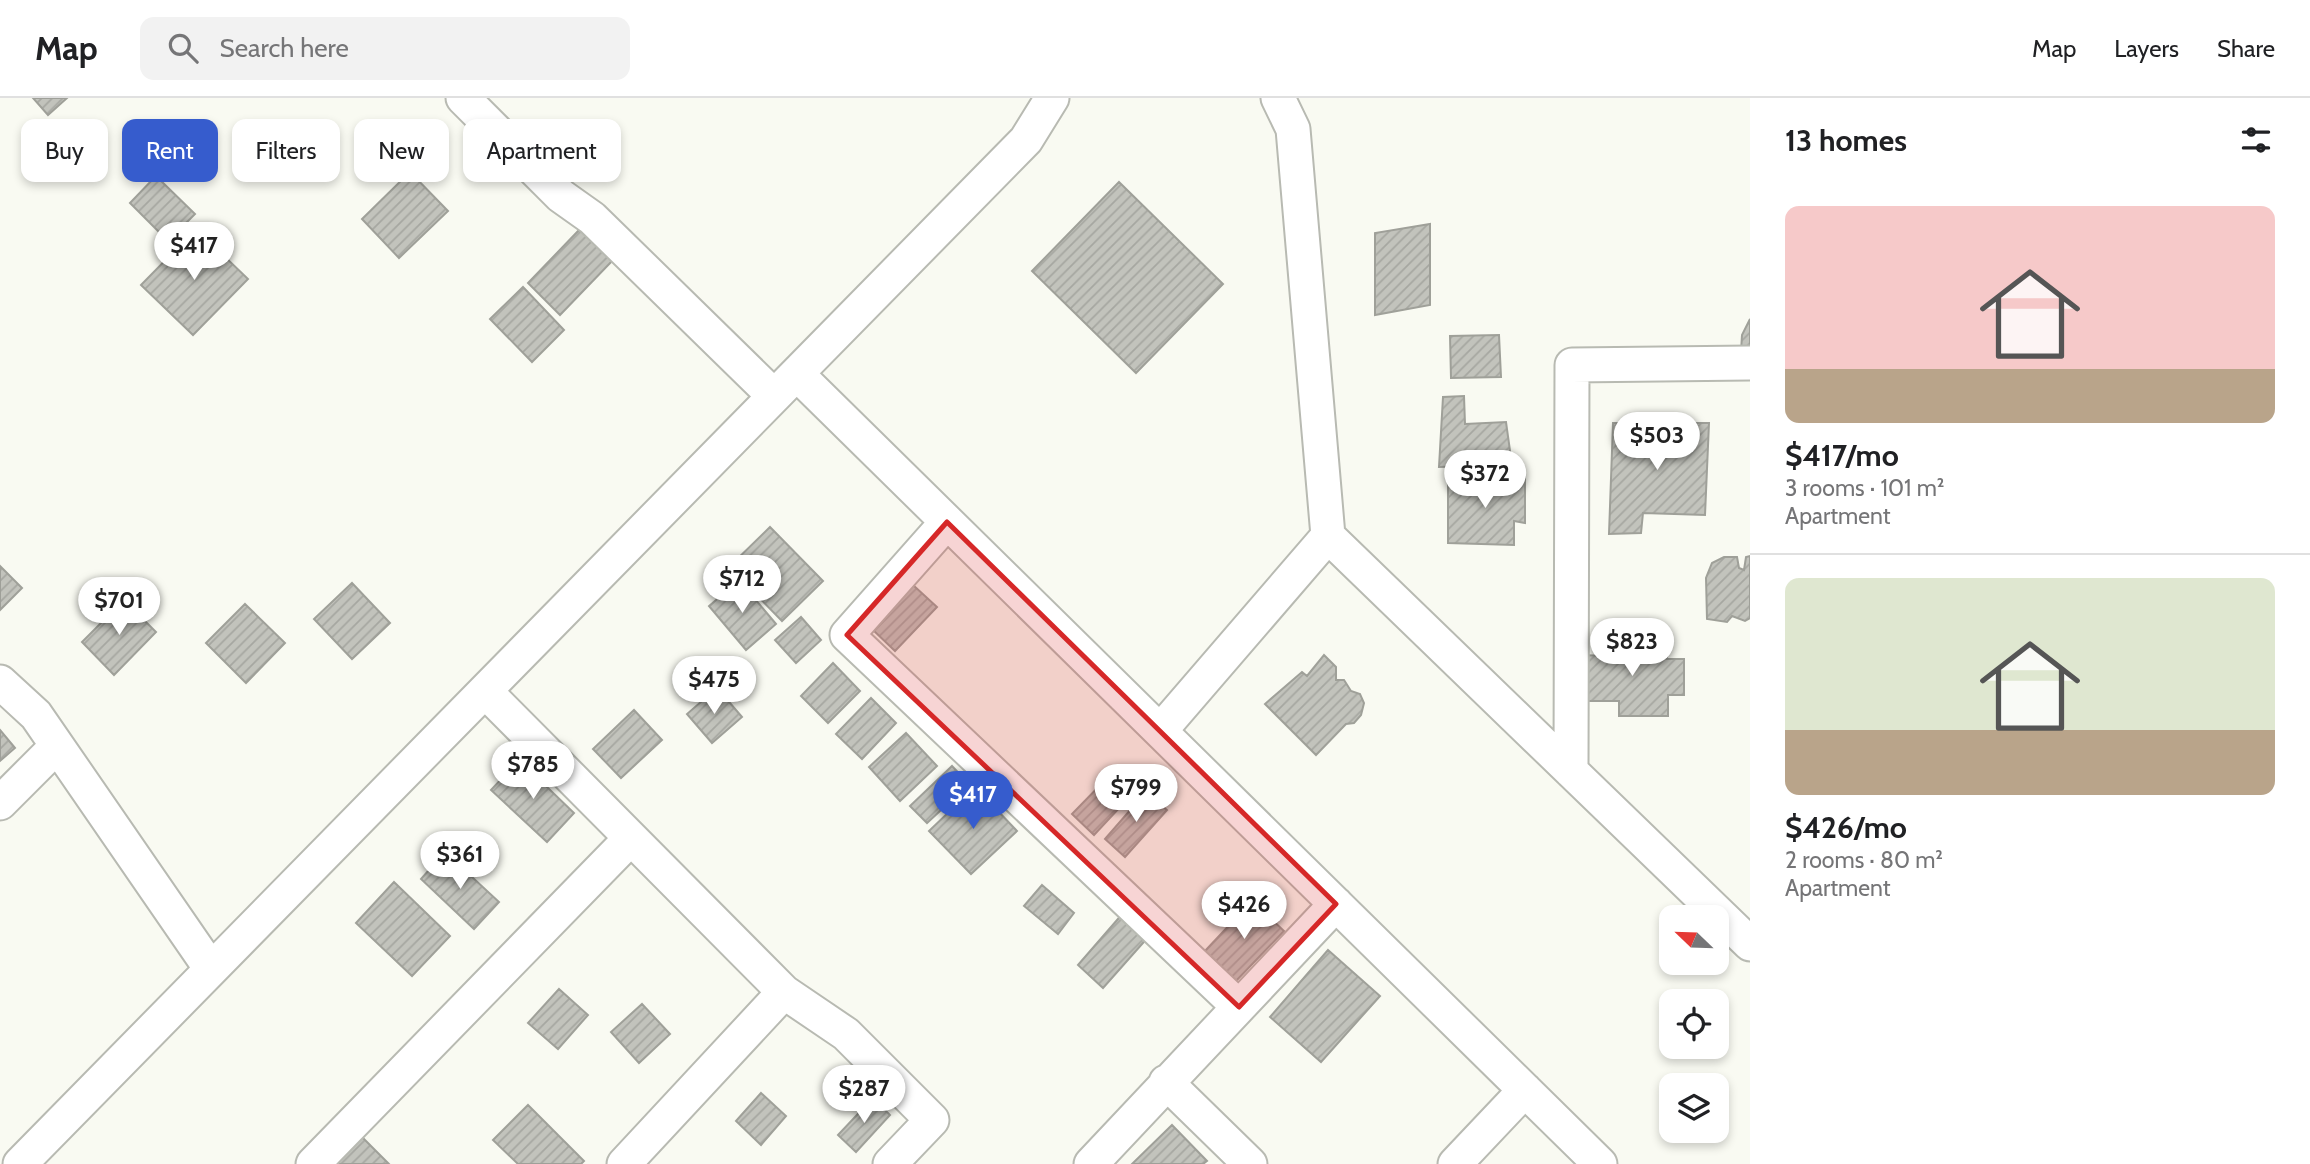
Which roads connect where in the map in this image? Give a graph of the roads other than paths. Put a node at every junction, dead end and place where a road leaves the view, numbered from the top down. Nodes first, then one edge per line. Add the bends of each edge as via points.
1 (463, 98) edge
2 (1052, 98) edge
3 (1278, 98) edge
4 (1750, 363) edge
5 (785, 385) junction
6 (947, 522) junction
7 (1328, 536) junction
8 (0, 682) edge
9 (485, 691) junction
10 (1160, 731) junction
11 (57, 746) junction
12 (1570, 771) junction
13 (0, 803) edge
14 (631, 838) junction
15 (1336, 904) junction
16 (1750, 944) edge
17 (211, 969) junction
18 (784, 992) junction
19 (1239, 1007) junction
20 (1166, 1082) junction
21 (1525, 1090) junction
22 (20, 1164) edge
23 (313, 1164) edge
24 (624, 1164) edge
25 (890, 1164) edge
26 (1091, 1164) edge
27 (1250, 1164) edge
28 (1455, 1164) edge
29 (1600, 1164) edge

1 - 5 street via 561,195
2 - 5 street via 1026,140
3 - 7 street via 1293,128
4 - 12 street via 1572,365
5 - 6 street
5 - 9 street
6 - 10 street
6 - 19 street via 847,635
7 - 10 street
7 - 12 street
8 - 11 street via 36,715
9 - 14 street
9 - 17 street
10 - 15 street
11 - 13 street
11 - 17 street
12 - 16 street
14 - 18 street
14 - 23 street
15 - 19 street
15 - 21 street
17 - 22 street
18 - 24 street
18 - 25 street via 846,1034 932,1121
19 - 20 street
20 - 26 street
20 - 27 street
21 - 28 street
21 - 29 street

